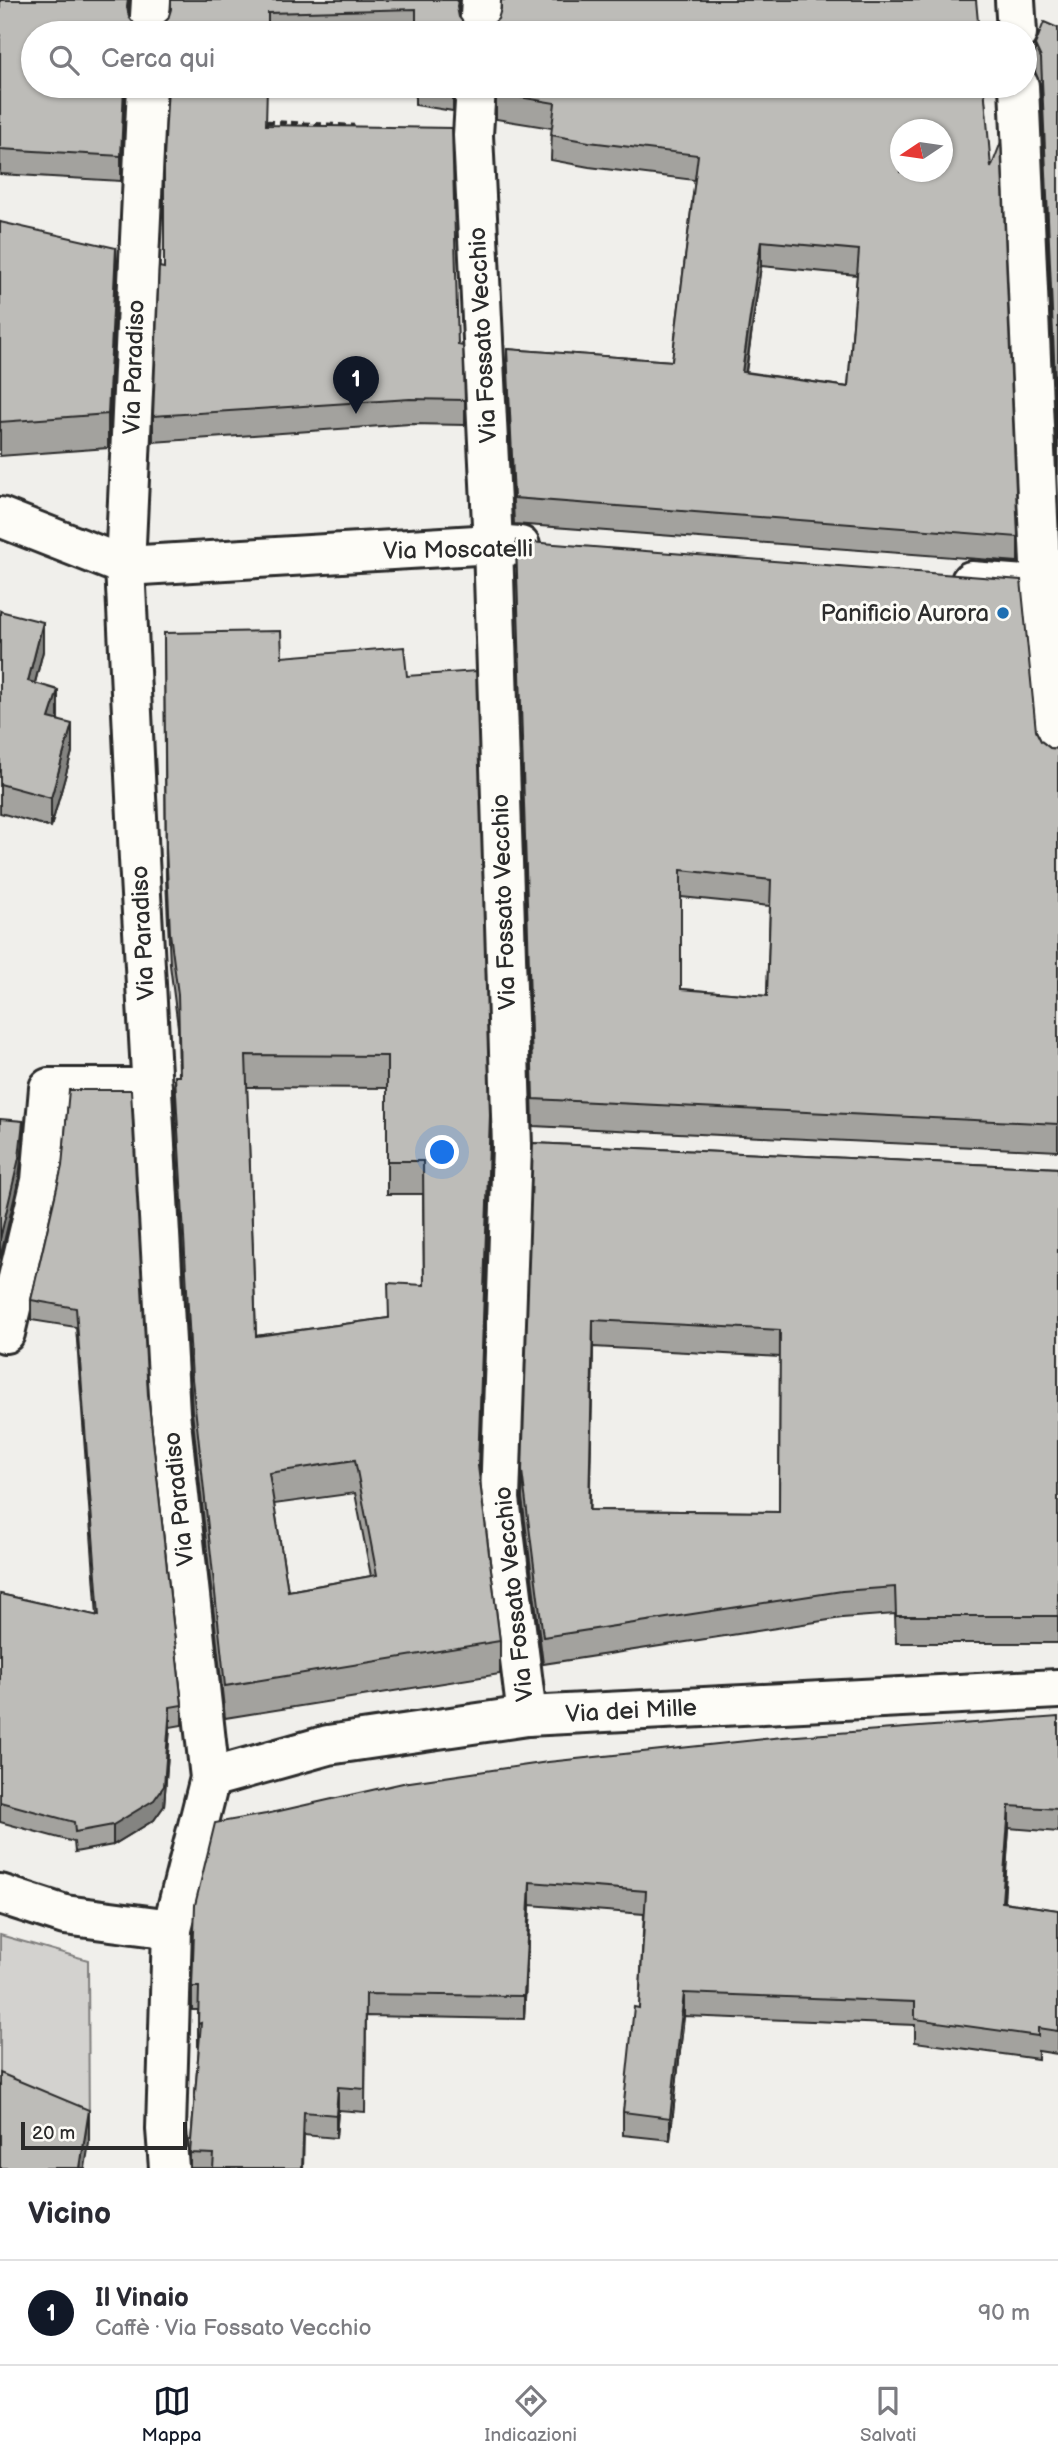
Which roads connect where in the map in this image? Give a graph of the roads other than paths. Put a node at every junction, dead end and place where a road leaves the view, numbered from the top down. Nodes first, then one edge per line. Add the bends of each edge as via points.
1 (151, 0) edge
2 (481, 0) edge
3 (1015, 0) edge
4 (150, 21) edge
5 (480, 21) edge
6 (1016, 21) edge
7 (146, 98) edge
8 (475, 98) edge
9 (1020, 98) edge
10 (0, 517) edge
11 (493, 544) junction
12 (548, 548) edge
13 (125, 566) junction
14 (931, 578) edge
15 (1041, 586) junction
16 (1058, 755) edge
17 (152, 1088) junction
18 (5, 1333) dead end
19 (1058, 1689) edge
20 (527, 1716) junction
21 (210, 1778) junction
22 (0, 1894) edge
23 (172, 1929) junction
24 (169, 2168) edge

1 - 4 street
2 - 5 street
3 - 6 street
7 - 13 street, Via Paradiso
8 - 11 street, Via Fossato Vecchio via 473,135
9 - 15 street
10 - 13 street
11 - 12 street, Via Moscatelli
11 - 13 street, Via Moscatelli
11 - 20 street, Via Fossato Vecchio via 526,1148 500,1499
13 - 17 street, Via Paradiso
14 - 15 street
15 - 16 street
17 - 18 street via 49,1088 41,1181
17 - 21 street, Via Paradiso via 170,1413
19 - 20 street, Via dei Mille
20 - 21 street, Via dei Mille via 328,1745
21 - 23 street
22 - 23 street via 65,1915
23 - 24 street

